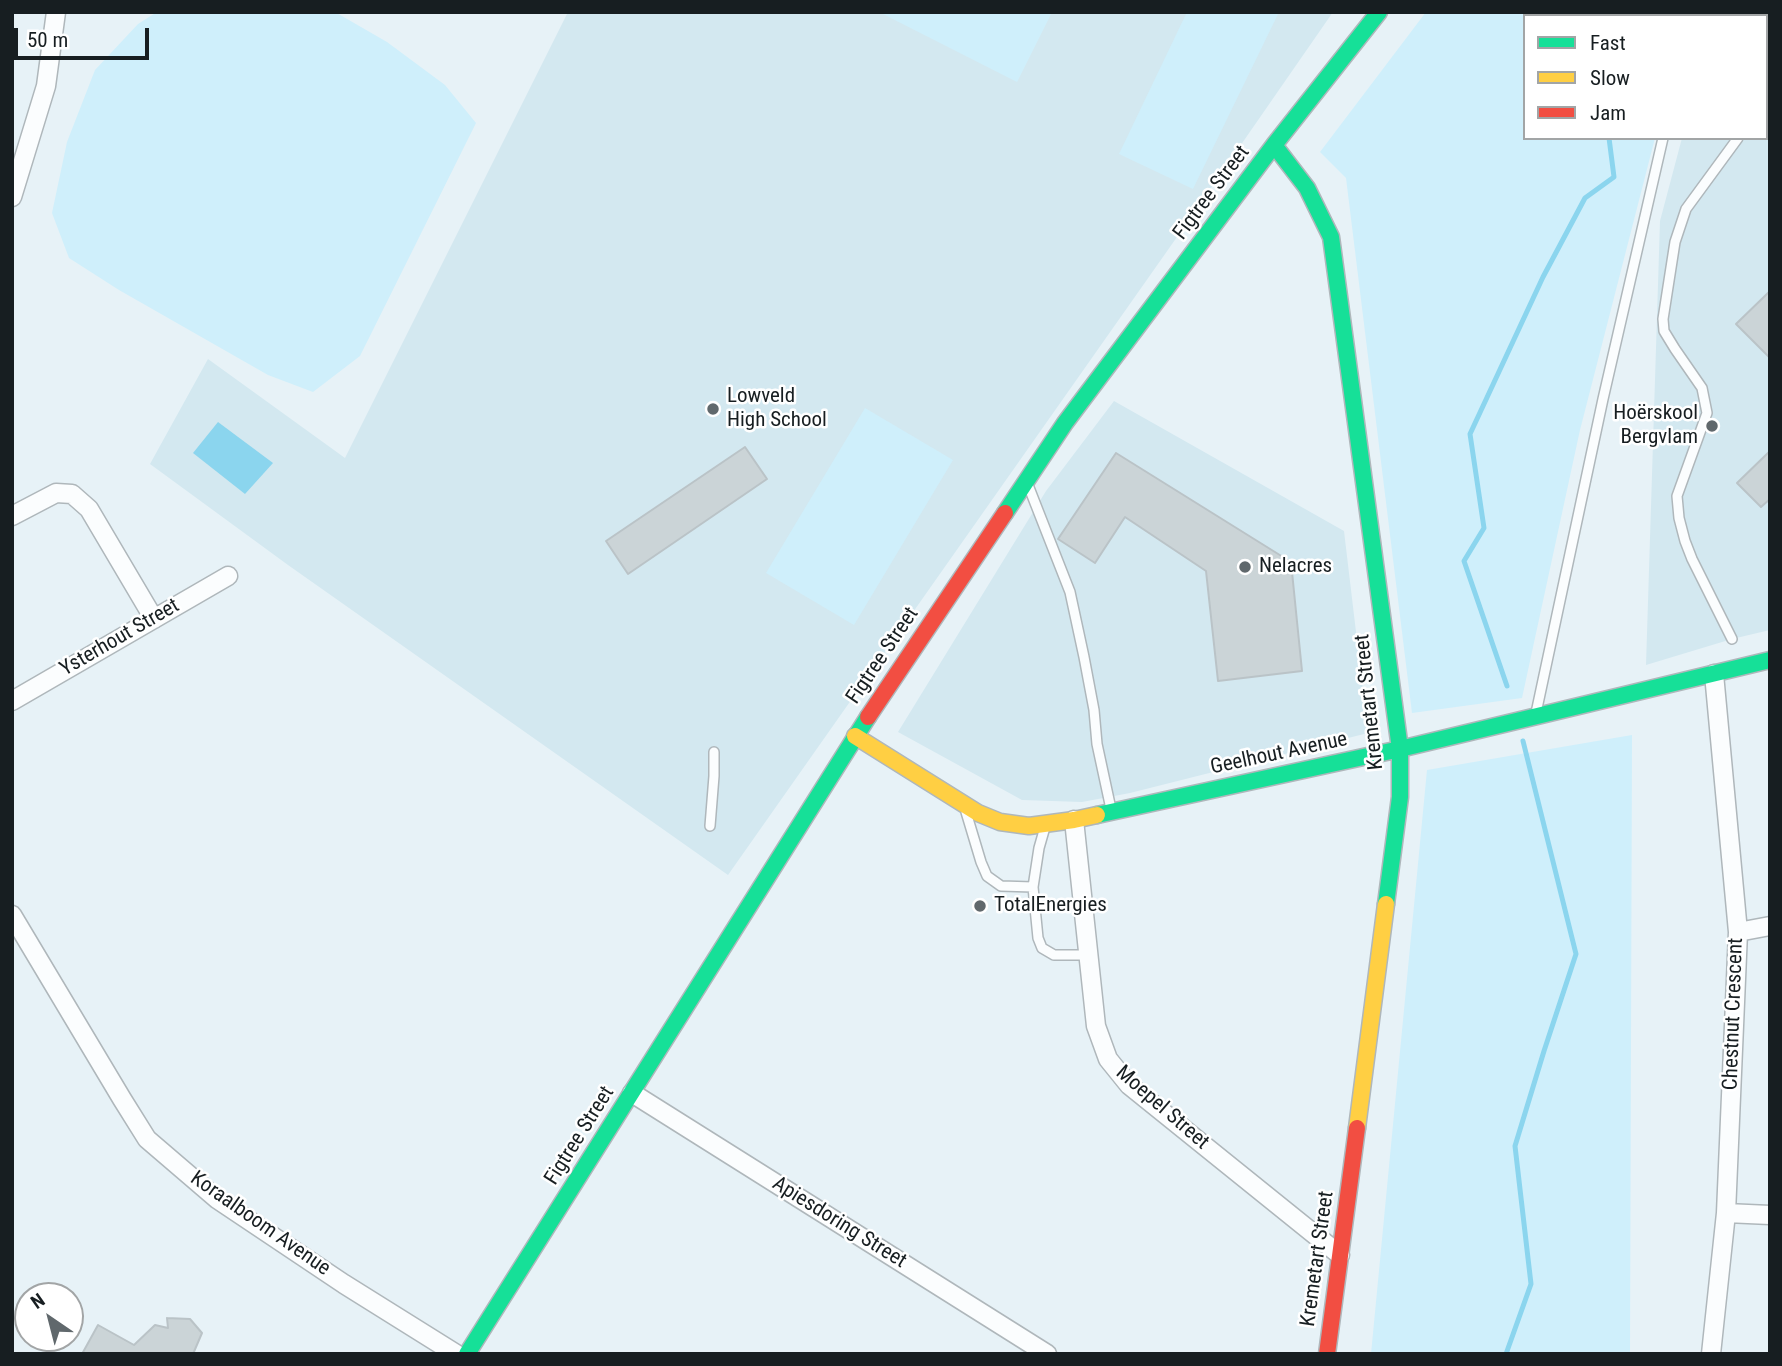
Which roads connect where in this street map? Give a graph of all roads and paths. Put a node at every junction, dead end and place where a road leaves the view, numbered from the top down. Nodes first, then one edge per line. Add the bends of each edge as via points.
1 (56, 12) edge
2 (1379, 12) edge
3 (1662, 140) edge
4 (1737, 140) edge
5 (1274, 145) junction
6 (12, 197) edge
7 (1027, 480) junction
8 (12, 516) edge
9 (228, 576) dead end
10 (154, 619) junction
11 (1732, 639) dead end
12 (1770, 660) edge
13 (1714, 674) junction
14 (12, 701) edge
15 (1535, 718) junction
16 (855, 736) junction
17 (1400, 749) junction
18 (714, 752) dead end
19 (963, 803) junction
20 (1111, 811) junction
21 (1074, 820) junction
22 (1046, 823) junction
23 (710, 826) dead end
24 (1033, 887) junction
25 (13, 917) edge
26 (1770, 926) edge
27 (1738, 932) junction
28 (1089, 955) junction
29 (632, 1093) junction
30 (1726, 1213) junction
31 (1770, 1215) edge
32 (1340, 1255) junction
33 (456, 1354) edge
34 (467, 1354) edge
35 (1047, 1354) edge
36 (1327, 1354) edge
37 (1711, 1354) edge

1 - 6 street via 46,86
2 - 5 street, Figtree Street
3 - 15 lane
4 - 11 lane via 1686,209 1675,242 1663,319 1664,331 1702,388 1707,413 1677,496 1679,518 1692,559
5 - 7 street, Figtree Street
5 - 17 street, Kremetart Street via 1307,188 1331,237
7 - 16 street, Figtree Street
7 - 20 lane via 1070,592
8 - 10 street via 56,494 72,494 89,509
9 - 10 street, Ysterhout Street
10 - 14 street, Ysterhout Street
12 - 13 street, Geelhout Avenue
13 - 15 street, Geelhout Avenue
13 - 27 street, Chestnut Crescent
15 - 17 street, Geelhout Avenue
16 - 19 street, Geelhout Avenue
16 - 29 street, Figtree Street
17 - 20 street, Geelhout Avenue
17 - 32 street, Kremetart Street via 1399,797
18 - 23 lane
19 - 22 street, Geelhout Avenue via 1000,821 1029,826
19 - 24 lane via 987,876 1001,886
20 - 21 street, Geelhout Avenue
21 - 22 street, Geelhout Avenue
21 - 28 street, Moepel Street
22 - 24 lane
24 - 28 lane via 1042,948 1054,955
25 - 33 street, Koraalboom Avenue via 147,1139 217,1199
26 - 27 street
27 - 30 street, Chestnut Crescent
28 - 32 street, Moepel Street via 1096,1026 1108,1059 1129,1085
29 - 34 street, Figtree Street
29 - 35 street, Apiesdoring Street
30 - 31 street
30 - 37 street, Chestnut Crescent
32 - 36 street, Kremetart Street

